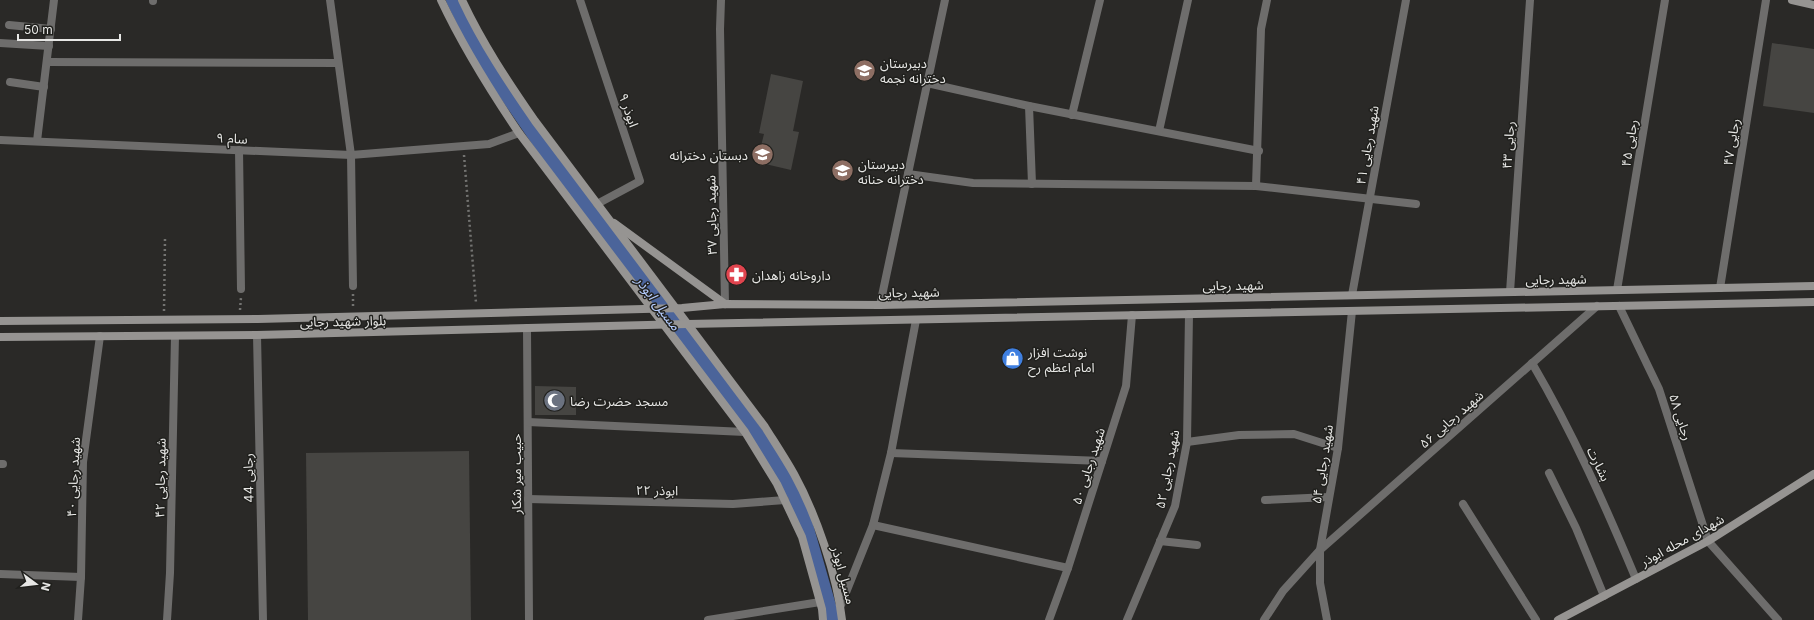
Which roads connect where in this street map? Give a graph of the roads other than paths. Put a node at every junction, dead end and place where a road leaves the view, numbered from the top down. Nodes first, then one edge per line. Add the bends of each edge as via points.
1 (54, 0) edge
2 (330, 0) edge
3 (441, 0) edge
4 (462, 0) edge
5 (580, 0) edge
6 (721, 0) edge
7 (945, 0) edge
8 (1100, 0) edge
9 (1188, 0) edge
10 (1267, 0) edge
11 (1406, 0) edge
12 (1530, 0) edge
13 (1665, 0) edge
14 (1766, 0) edge
15 (1792, 0) edge
16 (1814, 5) edge
17 (9, 25) dead end
18 (51, 29) junction
19 (0, 43) edge
20 (49, 46) junction
21 (47, 62) junction
22 (338, 64) junction
23 (10, 82) dead end
24 (927, 83) junction
25 (44, 87) junction
26 (1029, 106) junction
27 (1072, 114) junction
28 (1159, 131) junction
29 (519, 133) junction
30 (0, 140) edge
31 (37, 141) junction
32 (238, 150) junction
33 (1259, 151) junction
34 (351, 155) junction
35 (908, 174) junction
36 (1032, 184) junction
37 (1256, 186) junction
38 (1370, 199) junction
39 (597, 204) junction
40 (1416, 204) dead end
41 (607, 218) junction
42 (353, 286) road end
43 (1814, 286) edge
44 (1720, 288) junction
45 (241, 289) road end
46 (1617, 290) junction
47 (1510, 292) junction
48 (1352, 295) junction
49 (1814, 302) edge
50 (725, 304) junction
51 (880, 304) junction
52 (1597, 306) junction
53 (1619, 306) junction
54 (675, 308) junction
55 (652, 309) junction
56 (1352, 311) junction
57 (1189, 314) junction
58 (1132, 315) junction
59 (916, 320) junction
60 (0, 321) edge
61 (687, 324) junction
62 (664, 325) junction
63 (527, 328) junction
64 (258, 335) junction
65 (100, 336) junction
66 (175, 336) junction
67 (0, 337) edge
68 (1532, 363) junction
69 (528, 422) junction
70 (744, 432) junction
71 (1187, 442) junction
72 (1338, 448) junction
73 (891, 452) junction
74 (1102, 461) junction
75 (1549, 473) dead end
76 (1814, 474) edge
77 (1329, 496) junction
78 (528, 499) junction
79 (785, 500) junction
80 (1265, 500) dead end
81 (1463, 504) dead end
82 (874, 525) junction
83 (1160, 541) junction
84 (1708, 541) junction
85 (1197, 545) dead end
86 (1320, 550) junction
87 (1068, 568) junction
88 (0, 574) edge
89 (81, 578) junction
90 (1636, 579) junction
91 (1604, 596) junction
92 (820, 602) junction
93 (841, 605) junction
94 (1563, 619) edge
95 (78, 620) edge
96 (167, 620) edge
97 (263, 620) edge
98 (529, 620) edge
99 (708, 620) edge
100 (823, 620) edge
101 (842, 620) edge
102 (1049, 620) edge
103 (1127, 620) edge
104 (1264, 620) edge
105 (1327, 620) edge
106 (1536, 620) edge
107 (1778, 620) edge

1 - 18 street
2 - 22 street
3 - 29 main road via 487,86
4 - 39 main road, مسیل ابوذر via 503,75
5 - 39 street, ابوذر ۹ via 640,181
6 - 50 street, شهید رجایی ۳۷
7 - 24 street
8 - 27 street
9 - 28 street
10 - 33 street via 1261,29
11 - 38 street, شهید رجایی ۴۱
12 - 47 street, رجایی ۴۳
13 - 46 street, رجایی ۴۵
14 - 44 street, رجایی ۴۷
15 - 16 main road
17 - 18 street
18 - 20 street
19 - 20 street
20 - 21 street
21 - 22 street
21 - 25 street
22 - 34 street
23 - 25 street
24 - 26 street
24 - 35 street
25 - 31 street
26 - 27 street
26 - 36 street
27 - 28 street
28 - 33 street
29 - 34 street, سام ۹ via 489,144
29 - 55 main road
30 - 31 street, سام ۹
31 - 32 street, سام ۹
32 - 34 street, سام ۹
32 - 45 street
33 - 37 street
34 - 42 street
35 - 36 street via 973,183
35 - 51 street
36 - 37 street
37 - 38 street
38 - 40 street
38 - 48 street, شهید رجایی ۴۱
39 - 41 main road, مسیل ابوذر
41 - 50 main road
41 - 54 main road, مسیل ابوذر
43 - 44 main road, شهید رجایی
44 - 46 main road, شهید رجایی
46 - 47 main road, شهید رجایی
47 - 48 main road, شهید رجایی
48 - 51 main road, شهید رجایی
49 - 53 main road
50 - 51 main road, شهید رجایی
50 - 54 main road, شهید رجایی
52 - 53 main road
52 - 56 main road
52 - 68 street, شهید رجایی ۵۶
53 - 84 street, رجایی ۵۸ via 1660,389
54 - 55 main road, شهید رجایی
54 - 61 main road, مسیل ابوذر
55 - 60 main road, بلوار شهید رجایی via 353,317
55 - 62 main road
56 - 57 main road
56 - 72 street, شهید رجایی ۵۴
57 - 58 main road
57 - 71 street, شهید رجایی ۵۲
58 - 59 main road
58 - 74 street, شهید رجایی ۵۰ via 1126,386
59 - 61 main road
59 - 73 street
61 - 62 main road, بلوار شهید رجایی
61 - 93 main road, مسیل ابوذر via 765,427 795,475 820,530
62 - 63 main road, بلوار شهید رجایی
62 - 70 main road
63 - 64 main road, بلوار شهید رجایی
63 - 69 street, حبیب میر شکار
64 - 66 main road, بلوار شهید رجایی
64 - 97 street, رجایی 44
65 - 66 main road, بلوار شهید رجایی
65 - 67 main road, بلوار شهید رجایی
65 - 89 street, شهید رجایی ۴۰ via 84,462
66 - 96 street, شهید رجایی ۴۲
68 - 86 street, شهید رجایی ۵۶
68 - 90 street, بشارت via 1560,412 1603,499
69 - 70 street
69 - 78 street, حبیب میر شکار
70 - 79 main road via 778,484
71 - 72 street via 1239,435 1294,434
71 - 83 street, شهید رجایی ۵۲ via 1174,506
72 - 77 street, شهید رجایی ۵۴
73 - 74 street
73 - 82 street
74 - 87 street, شهید رجایی ۵۰
75 - 91 street via 1576,528
76 - 84 main road, شهدای محله ابوذر
77 - 80 street
77 - 86 street, شهید رجایی ۵۴
78 - 79 street, ابوذر ۲۲ via 733,504
78 - 98 street, حبیب میر شکار
79 - 92 main road via 802,537
81 - 106 street
82 - 87 street
82 - 93 street
83 - 85 street
83 - 103 street, شهید رجایی ۵۲
84 - 90 main road, شهدای محله ابوذر
84 - 107 street
86 - 104 street via 1283,591
86 - 105 street, شهید رجایی ۵۴ via 1320,583
87 - 102 street, شهید رجایی ۵۰
88 - 89 street
89 - 95 street, شهید رجایی ۴۰
90 - 91 main road, شهدای محله ابوذر
91 - 94 main road, شهدای محله ابوذر
92 - 99 street
92 - 100 main road
93 - 101 main road, مسیل ابوذر

